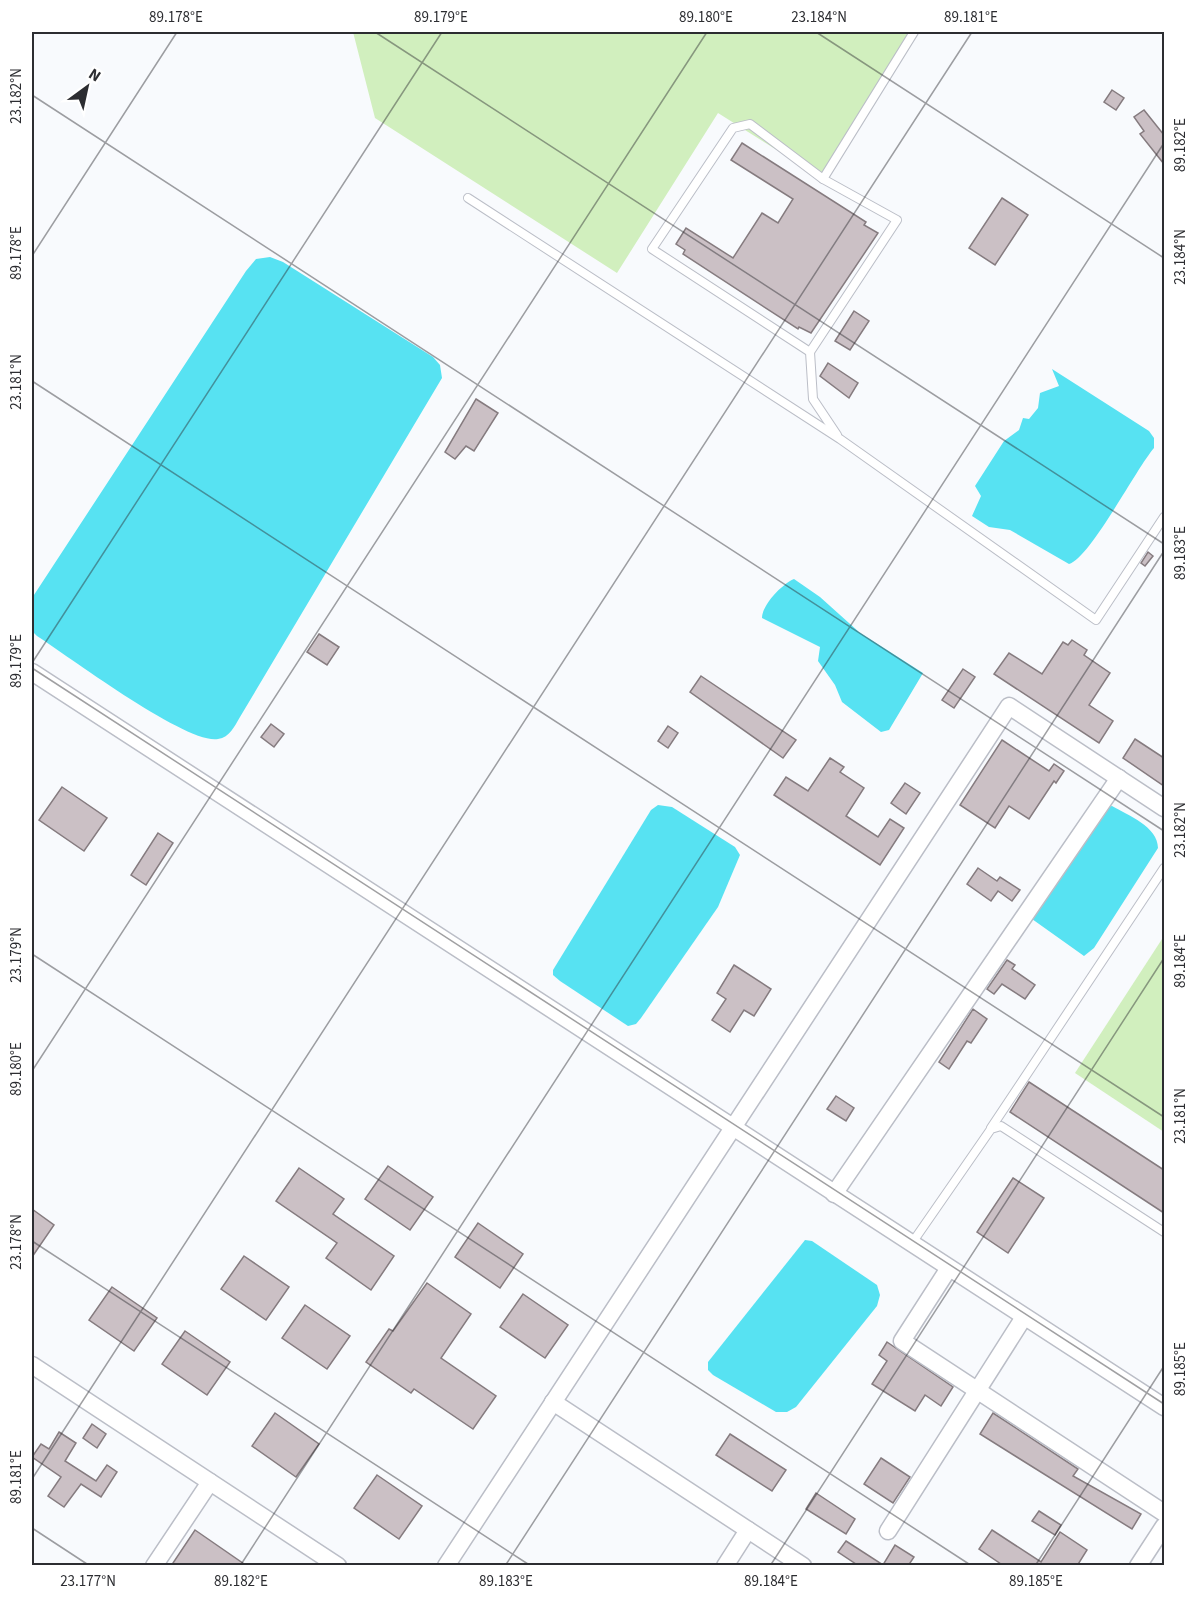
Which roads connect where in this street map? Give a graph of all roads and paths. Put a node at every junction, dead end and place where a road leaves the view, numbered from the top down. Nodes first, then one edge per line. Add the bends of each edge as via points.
1 (914, 32) edge
2 (822, 179) junction
3 (468, 198) dead end
4 (810, 352) junction
5 (840, 439) junction
6 (1164, 517) edge
7 (32, 672) edge
8 (1119, 778) junction
9 (1164, 808) edge
10 (1164, 868) edge
11 (733, 1128) junction
12 (991, 1129) junction
13 (834, 1194) junction
14 (1164, 1232) edge
15 (912, 1243) junction
16 (949, 1268) junction
17 (1024, 1317) junction
18 (32, 1365) edge
19 (977, 1390) junction
20 (553, 1402) junction
21 (1164, 1407) edge
22 (210, 1482) junction
23 (1164, 1513) edge
24 (1164, 1526) edge
25 (748, 1530) junction
26 (888, 1531) dead end
27 (154, 1566) edge
28 (338, 1566) edge
29 (446, 1566) edge
30 (725, 1566) edge
31 (803, 1566) edge
32 (1138, 1566) edge

1 - 2 lane
2 - 4 lane via 897,220
2 - 4 lane via 750,124 733,128 652,249
3 - 5 lane
4 - 5 lane via 813,399
5 - 6 lane via 1096,620
7 - 11 street
8 - 9 street
8 - 11 street via 1009,706
8 - 13 street
10 - 12 lane
11 - 13 street
11 - 20 street
12 - 14 lane via 1006,1128
12 - 15 lane
13 - 15 street
15 - 16 street
16 - 17 street
16 - 19 street via 902,1341
17 - 19 street
17 - 21 street
18 - 22 street
19 - 23 street
19 - 26 street
20 - 25 street
20 - 29 street
22 - 27 street
22 - 28 street
24 - 32 street
25 - 30 street
25 - 31 street

